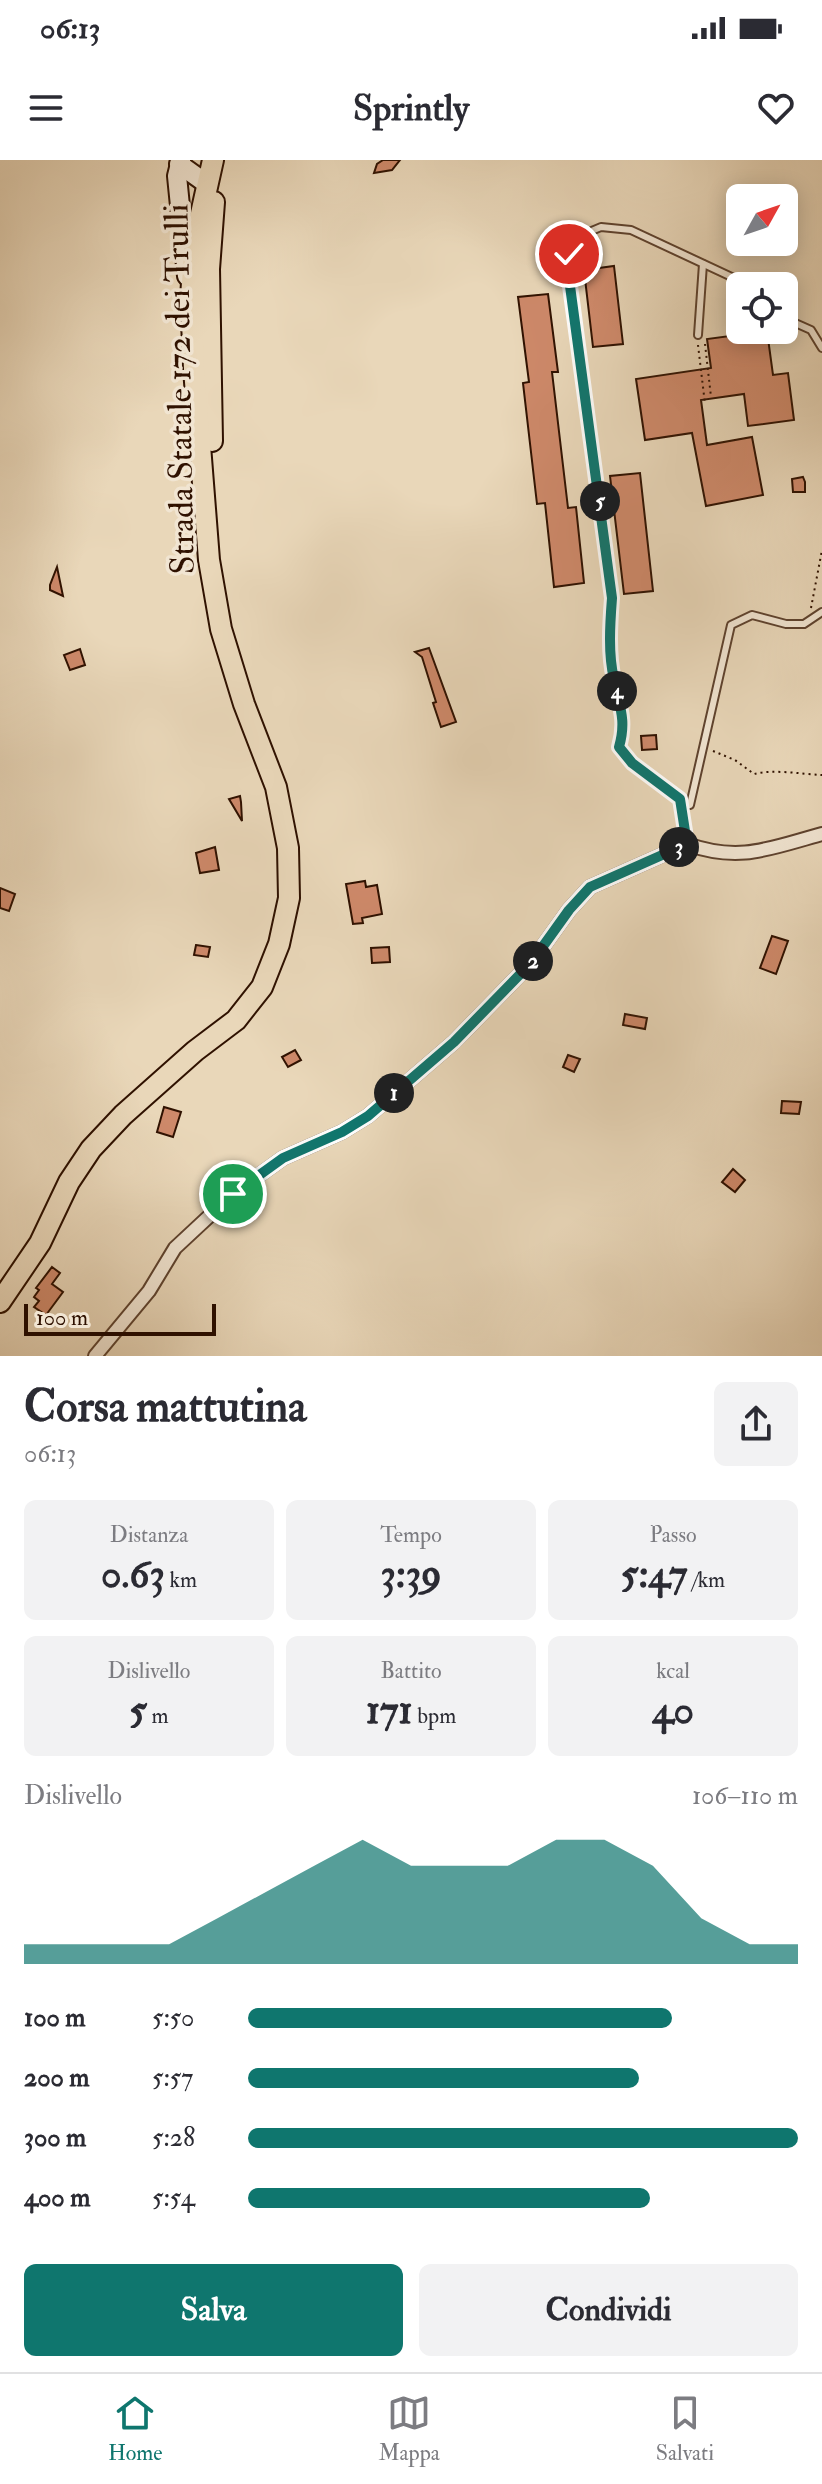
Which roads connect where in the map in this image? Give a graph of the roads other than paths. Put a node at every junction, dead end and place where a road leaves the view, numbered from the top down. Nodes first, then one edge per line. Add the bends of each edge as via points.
1 (213, 160) edge
2 (180, 162) edge
3 (205, 194) junction
4 (181, 196) junction
5 (703, 264) junction
6 (726, 274) edge
7 (191, 297) junction
8 (798, 324) edge
9 (698, 334) road end
10 (822, 348) edge
11 (216, 593) junction
12 (822, 612) edge
13 (682, 806) junction
14 (822, 834) edge
15 (687, 844) junction
16 (0, 1302) edge
17 (95, 1356) edge

1 - 3 main road, Strada Statale 172 dei Trulli
2 - 3 street
2 - 4 street
3 - 4 street via 188,203
3 - 7 main road, Strada Statale 172 dei Trulli
3 - 11 main road, Strada Statale 172 dei Trulli via 214,201 209,269
4 - 7 street
5 - 6 lane
5 - 9 lane
5 - 13 lane via 631,230 601,227 582,235 569,254 612,598 613,678 622,707 619,747
7 - 11 main road, Strada Statale 172 dei Trulli via 209,560
8 - 10 lane via 811,330
11 - 16 main road, Strada Statale 172 dei Trulli via 225,644 276,787 288,848 289,898 279,944 262,987 236,1020 123,1115 91,1149 40,1243
12 - 13 lane via 804,624 752,615 731,625 690,805
13 - 15 lane
14 - 15 street via 728,855
15 - 17 street via 590,887 531,963 454,1042 379,1107 342,1132 283,1158 233,1194 175,1248 149,1291

